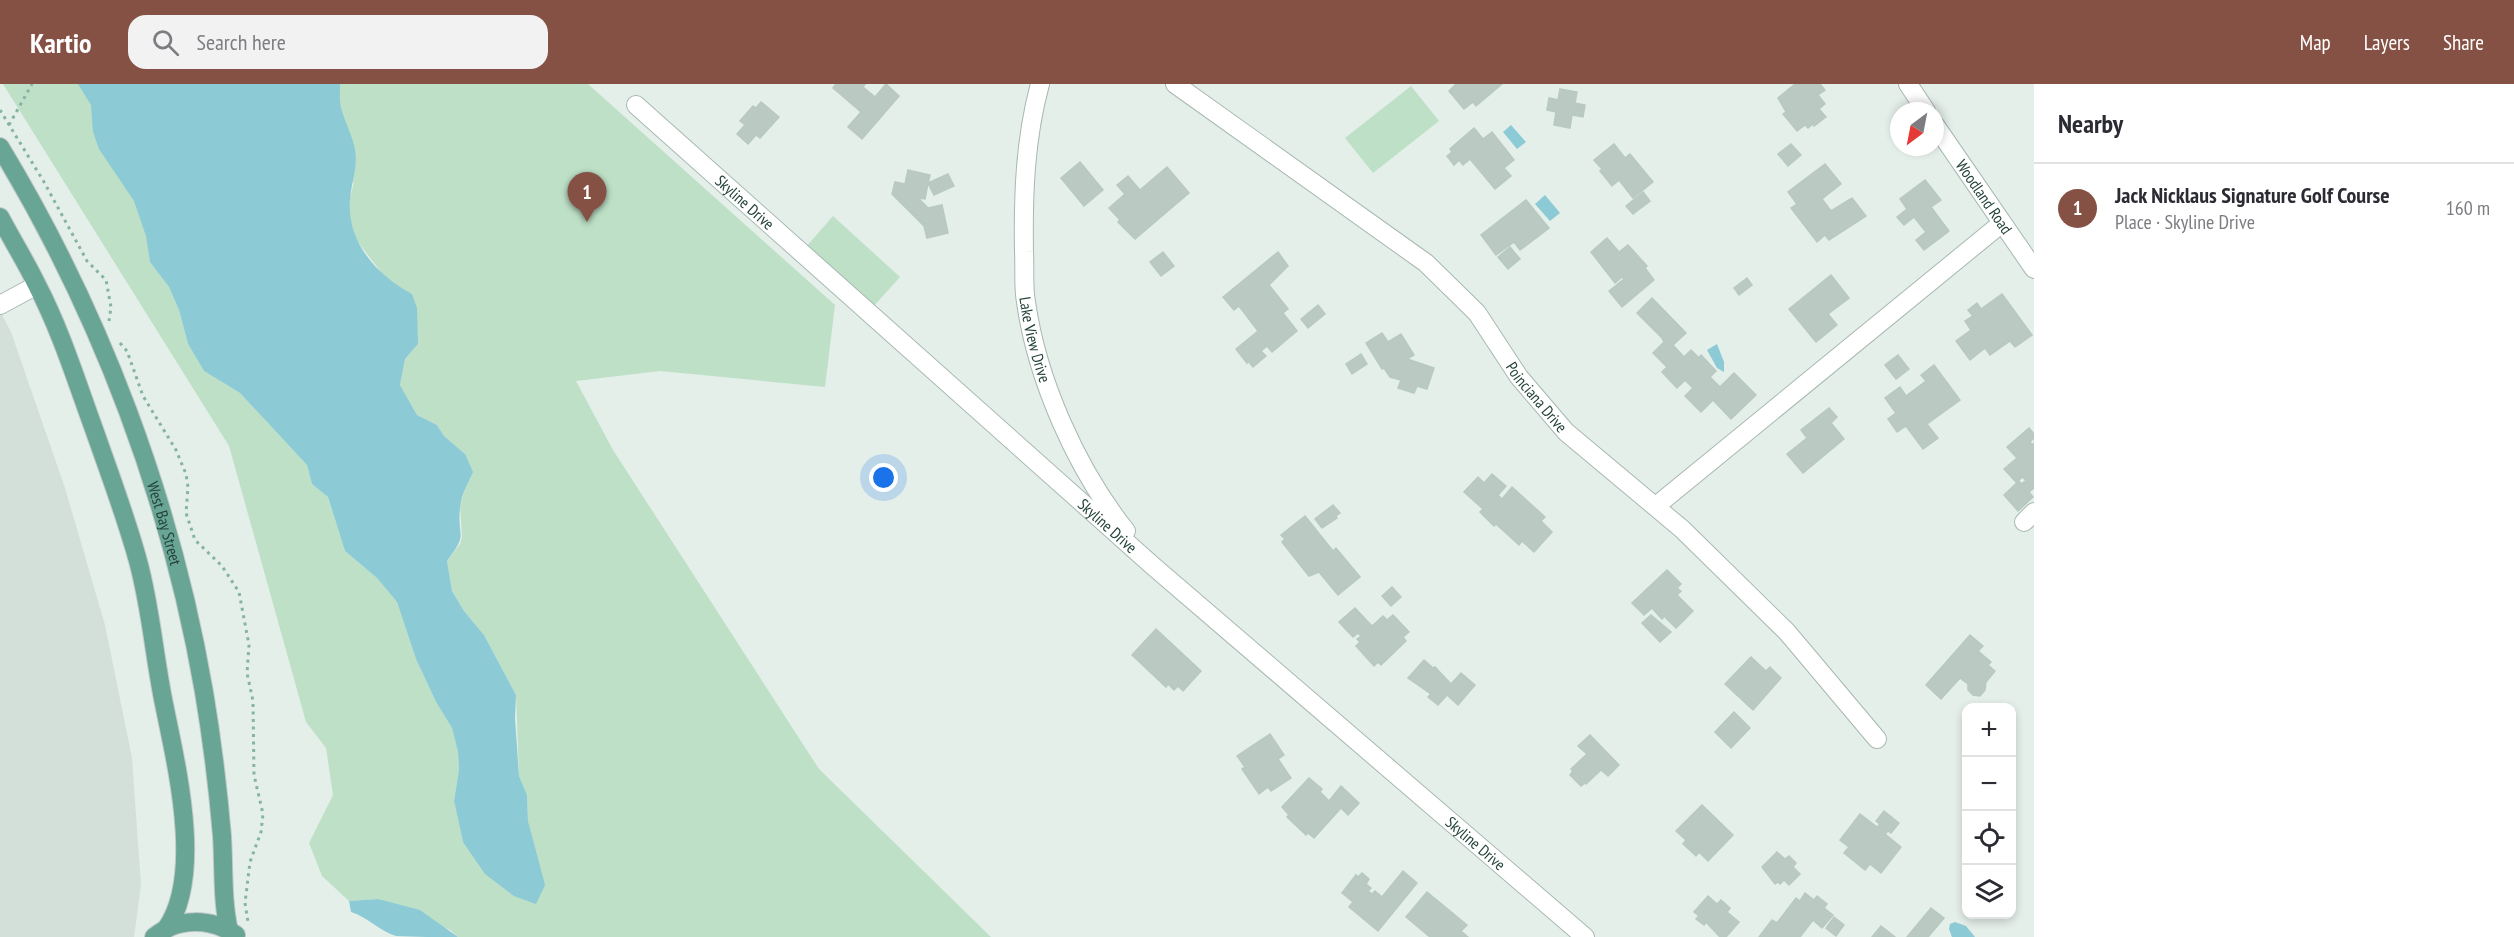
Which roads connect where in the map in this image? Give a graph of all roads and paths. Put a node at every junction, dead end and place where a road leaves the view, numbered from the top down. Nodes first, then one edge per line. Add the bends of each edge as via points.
1 (32, 84) edge
2 (1040, 84) edge
3 (1175, 84) edge
4 (1908, 84) edge
5 (1920, 102) edge
6 (636, 105) dead end
7 (9, 125) dead end
8 (1944, 138) edge
9 (0, 147) edge
10 (0, 217) edge
11 (2002, 223) junction
12 (2034, 269) edge
13 (37, 285) junction
14 (0, 304) edge
15 (1656, 506) junction
16 (1153, 566) junction
17 (1878, 739) dead end
18 (160, 933) edge
19 (234, 934) edge
20 (1585, 937) edge

1 - 7 path
2 - 16 street, Lake View Drive via 1023,183 1028,313 1049,390 1074,451 1115,517
3 - 15 street, Poinciana Drive via 1426,263 1477,313 1519,377 1566,432
4 - 5 street
6 - 16 street, Skyline Drive
8 - 11 street, Woodland Road
9 - 19 main road, West Bay Street via 61,256 105,354 158,501 185,596 204,691 217,771 225,907
10 - 13 main road
11 - 12 street, Woodland Road
11 - 15 street
13 - 14 street
13 - 18 main road via 75,376 125,519 148,605 176,765 185,860 173,919
15 - 17 street, Poinciana Drive via 1787,632
16 - 20 street, Skyline Drive
18 - 19 main road via 182,923 198,922 214,924

